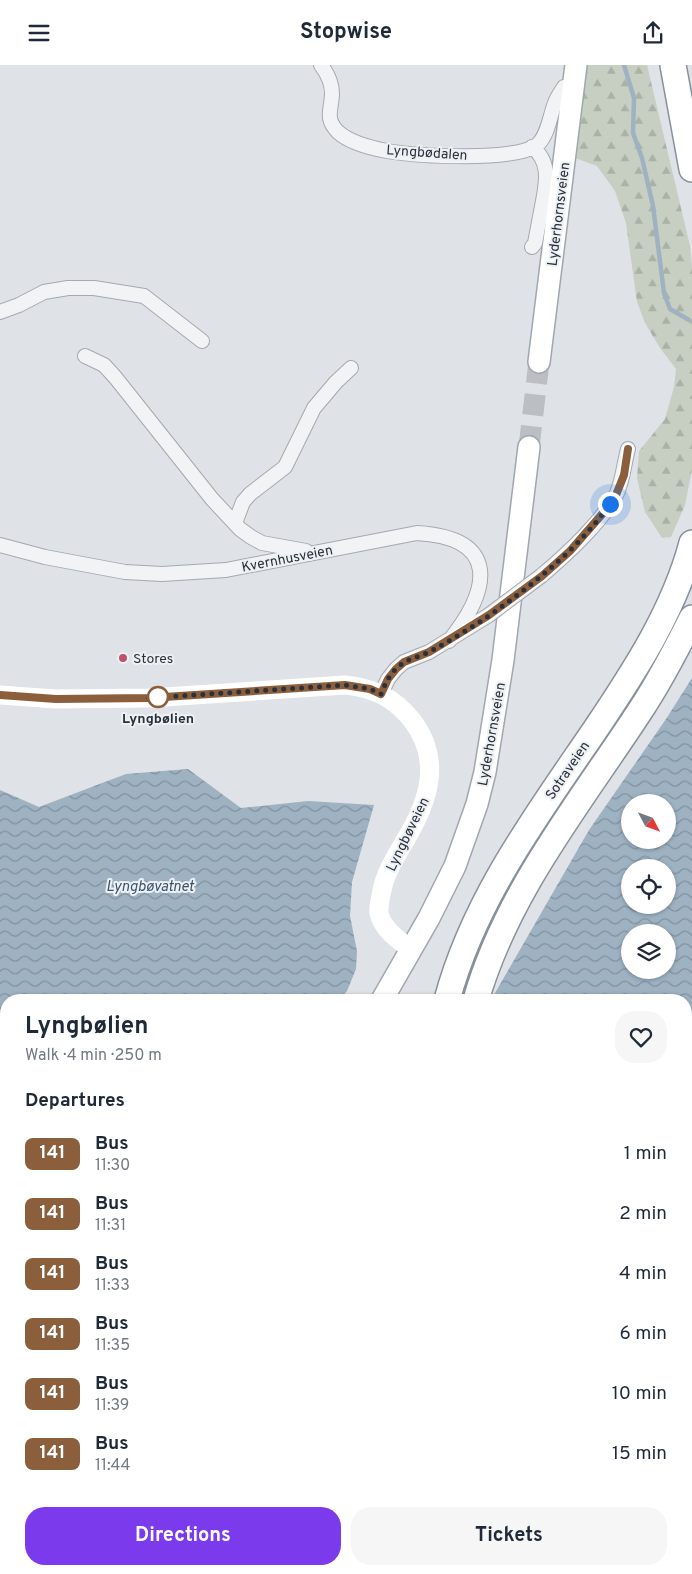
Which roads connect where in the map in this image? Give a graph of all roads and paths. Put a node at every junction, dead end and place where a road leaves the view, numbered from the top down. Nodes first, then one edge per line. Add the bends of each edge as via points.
1 (321, 65) edge
2 (576, 65) edge
3 (672, 65) edge
4 (574, 87) junction
5 (532, 147) junction
6 (692, 169) edge
7 (551, 202) junction
8 (532, 247) dead end
9 (0, 312) edge
10 (202, 341) dead end
11 (85, 356) dead end
12 (540, 363) tunnel mouth
13 (351, 369) dead end
14 (529, 447) tunnel mouth
15 (628, 449) dead end
16 (235, 523) junction
17 (692, 543) edge
18 (0, 545) edge
19 (312, 552) junction
20 (692, 618) edge
21 (449, 641) junction
22 (381, 694) junction
23 (0, 695) edge
24 (411, 949) junction
25 (450, 989) edge
26 (385, 994) edge
27 (478, 994) edge

1 - 5 street, Lyngbødalen via 332,92 330,122 339,133 356,142 388,151 446,155 491,156
2 - 4 main road, Lyderhornsveien
3 - 6 highway
4 - 5 street via 564,87 544,136
4 - 7 main road, Lyderhornsveien
5 - 7 street via 544,161 545,188
7 - 8 street
7 - 12 main road, Lyderhornsveien
9 - 10 street via 44,292 68,288 100,289 144,296
11 - 16 street via 104,365 115,377 212,499
13 - 16 street via 314,408 284,467 250,494
14 - 24 main road, Lyderhornsveien via 486,772 455,866
15 - 21 street, bridge via 624,475 616,495 582,539 542,576
16 - 19 street via 262,543
17 - 25 highway, Sotraveien via 671,601 647,647 492,888 472,928
18 - 19 street, Kvernhusveien via 125,572 162,573 226,570
19 - 21 street, Kvernhusveien via 416,533 436,534 455,540 471,551 480,566 481,581 470,613
20 - 27 highway, Sotraveien via 641,709 544,853 498,940
21 - 22 street via 404,662 388,679
22 - 23 street, Lyngbøveien via 345,685 149,698 56,699
22 - 24 street, Lyngbøveien via 400,707 416,725 428,753 430,767 423,807 384,880 380,901 379,913 386,928
24 - 26 main road, Lyderhornsveien

